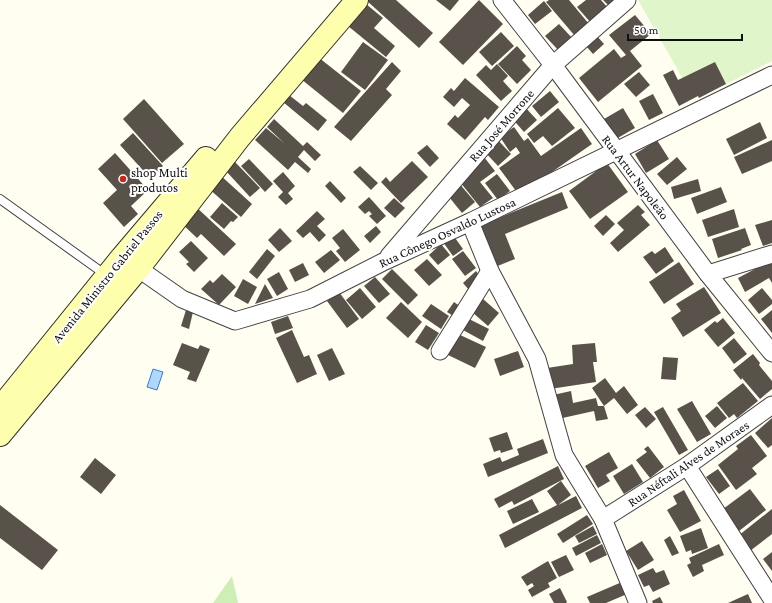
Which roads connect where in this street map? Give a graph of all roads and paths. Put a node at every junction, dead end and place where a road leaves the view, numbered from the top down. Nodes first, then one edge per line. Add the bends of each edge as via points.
1 (341, 0) edge
2 (357, 0) edge
3 (502, 0) edge
4 (627, 0) edge
5 (304, 53) junction
6 (553, 65) junction
7 (772, 75) edge
8 (616, 152) junction
9 (0, 199) edge
10 (470, 222) junction
11 (772, 254) edge
12 (384, 261) junction
13 (130, 263) junction
14 (490, 271) junction
15 (708, 274) junction
16 (106, 276) junction
17 (440, 351) dead end
18 (772, 353) edge
19 (772, 406) edge
20 (0, 408) edge
21 (0, 435) edge
22 (687, 466) junction
23 (603, 519) junction
24 (772, 599) edge
25 (638, 603) edge

1 - 5 main road, Avenida Ministro Gabriel Passos
2 - 5 main road
3 - 6 street, Rua Artur Napoleão
4 - 6 street, Rua José Morrone
5 - 13 main road, Avenida Ministro Gabriel Passos
6 - 8 street, Rua Artur Napoleão
6 - 12 street, Rua José Morrone
7 - 8 street, Rua Cônego Osvaldo Lustosa
8 - 10 street, Rua Cônego Osvaldo Lustosa
8 - 15 street, Rua Artur Napoleão
9 - 16 lane
10 - 12 street, Rua Cônego Osvaldo Lustosa
10 - 14 street
11 - 15 street
12 - 13 street, Rua Cônego Osvaldo Lustosa via 310,300 236,320 182,299
13 - 16 main road, Avenida Ministro Gabriel Passos
13 - 21 main road
14 - 17 street
14 - 23 street via 537,359 564,454
15 - 18 street, Rua Artur Napoleão
16 - 20 main road, Avenida Ministro Gabriel Passos
19 - 22 street, Rua Néftali Alves de Moraes
22 - 23 street, Rua Néftali Alves de Moraes
22 - 24 street
23 - 25 street

